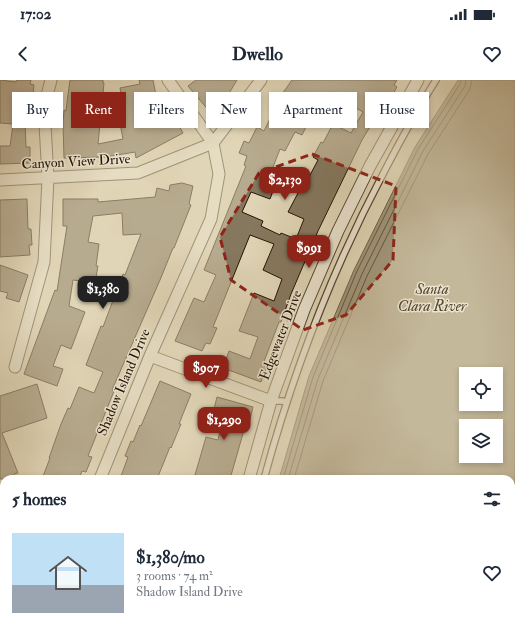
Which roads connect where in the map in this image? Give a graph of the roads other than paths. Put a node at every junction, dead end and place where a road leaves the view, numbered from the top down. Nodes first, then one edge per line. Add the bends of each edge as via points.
1 (51, 80) edge
2 (168, 80) edge
3 (261, 80) edge
4 (418, 80) edge
5 (436, 80) edge
6 (213, 143) junction
7 (48, 178) junction
8 (0, 180) edge
9 (150, 356) junction
10 (15, 367) dead end
11 (271, 401) junction
12 (286, 402) junction
13 (102, 475) edge
14 (250, 475) edge
15 (265, 475) edge

1 - 7 street via 44,106
2 - 6 street, Shadow Island Drive
3 - 6 street
4 - 11 street, Edgewater Drive via 338,230 304,310
5 - 12 lane via 368,201 314,324
6 - 7 street, Canyon View Drive via 138,173
6 - 9 street, Shadow Island Drive via 219,174 211,219
7 - 8 street, Canyon View Drive
7 - 10 street via 44,262
9 - 11 street
9 - 13 street, Shadow Island Drive
11 - 12 lane
11 - 14 street, Edgewater Drive
12 - 15 lane

